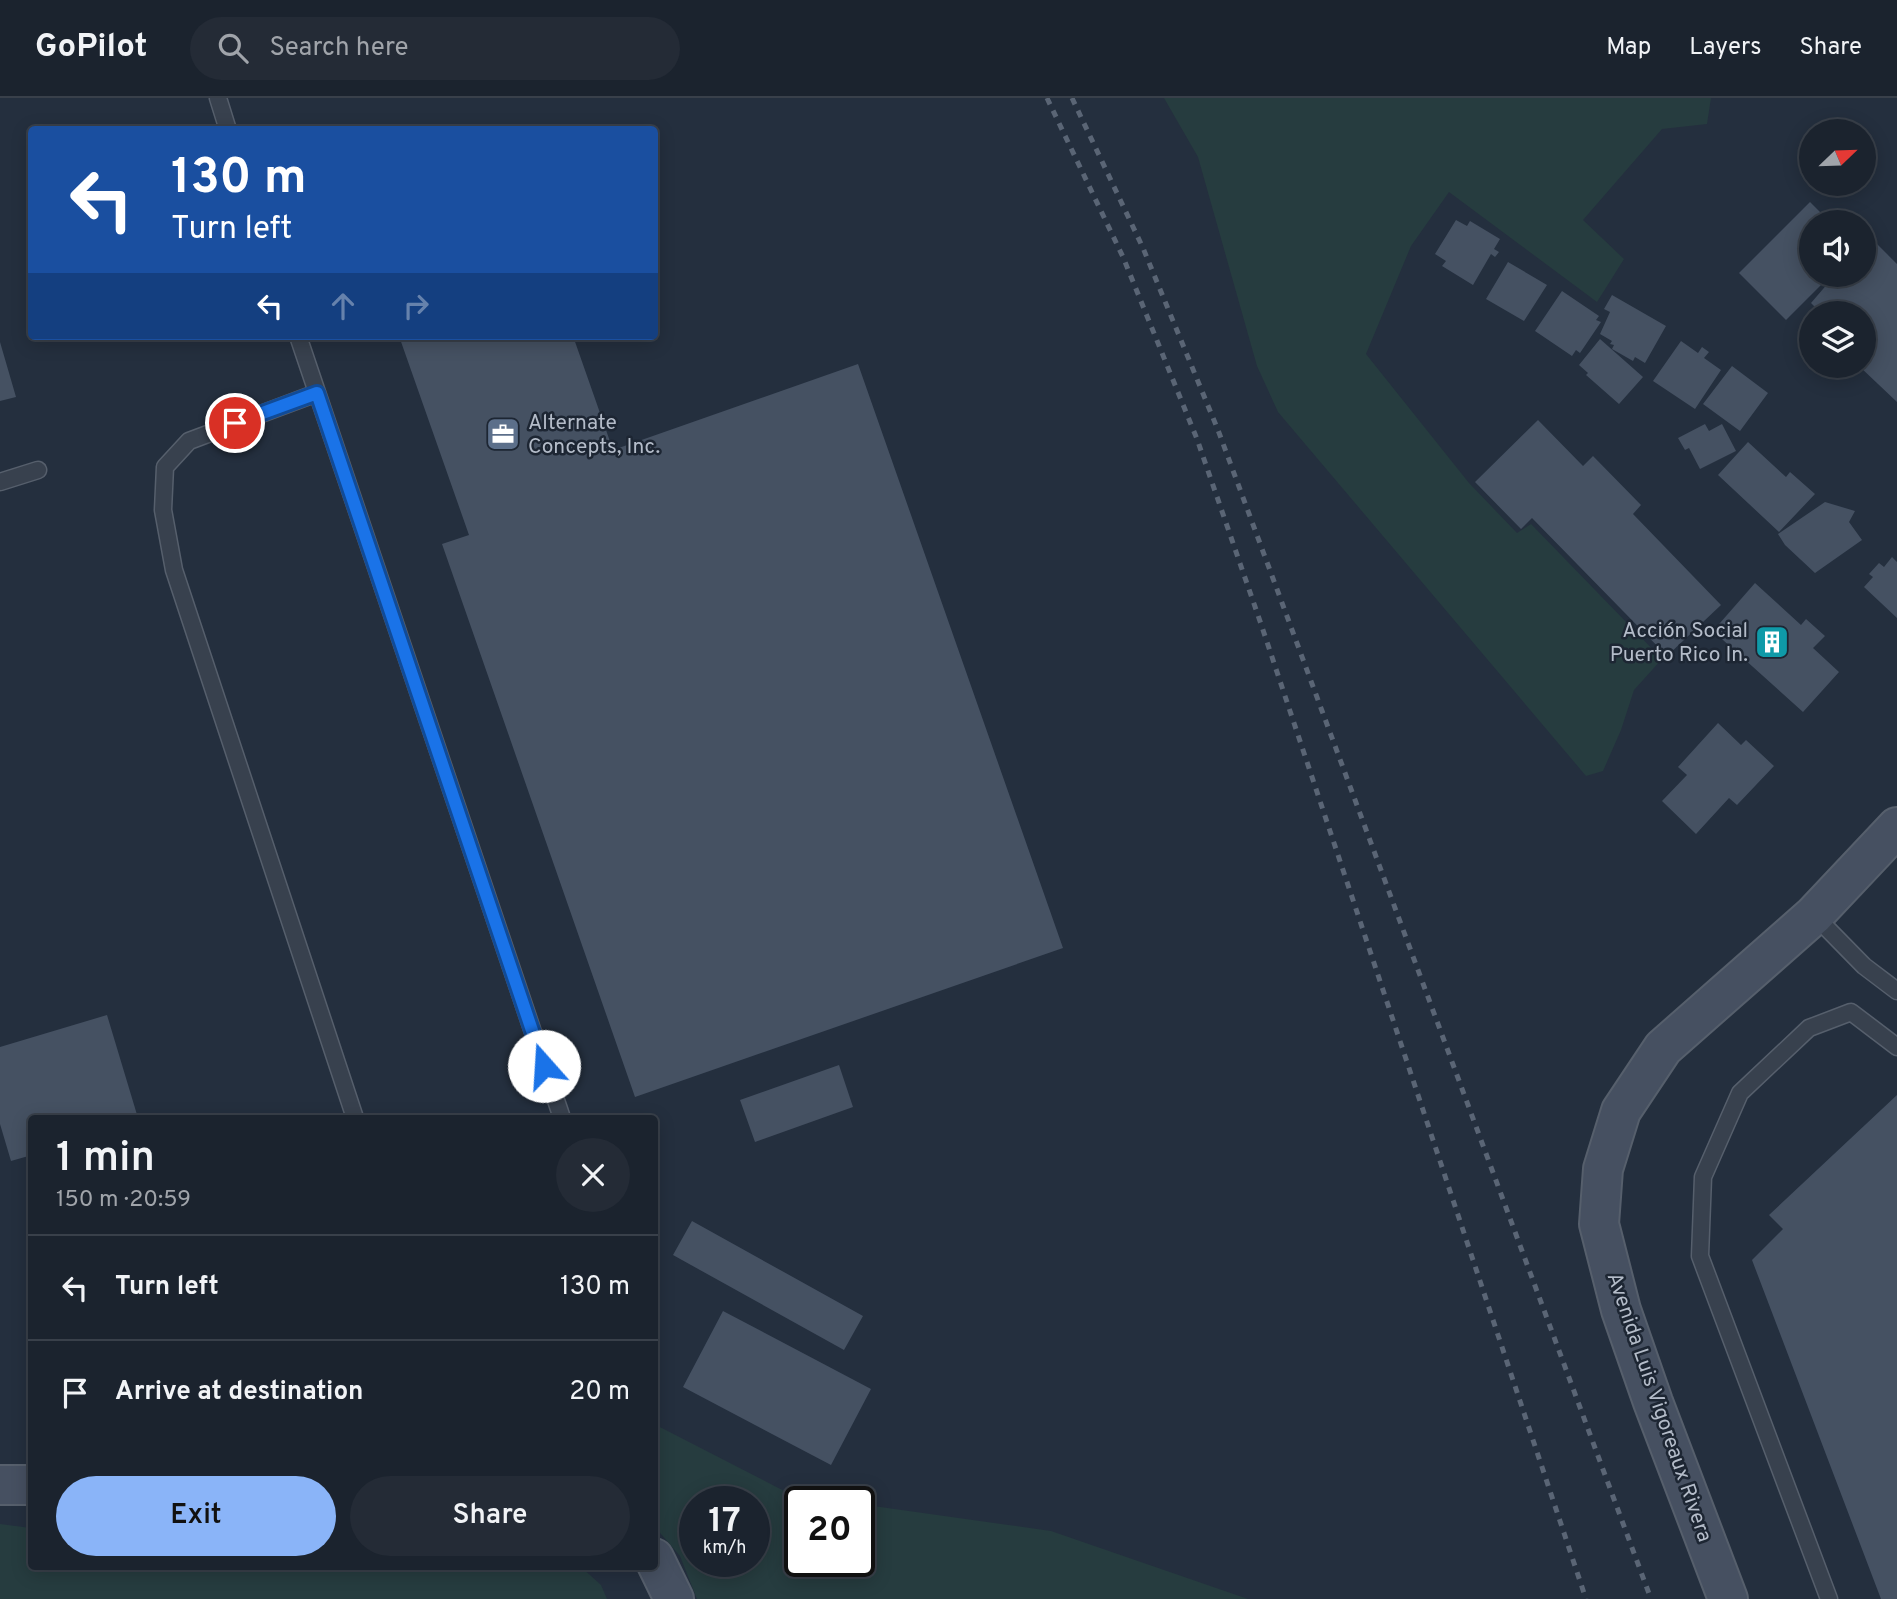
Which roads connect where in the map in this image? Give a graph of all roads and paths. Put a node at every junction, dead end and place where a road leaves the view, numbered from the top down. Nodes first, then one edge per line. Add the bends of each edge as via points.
1 (218, 98) edge
2 (227, 126) edge
3 (299, 340) edge
4 (317, 393) junction
5 (38, 470) dead end
6 (0, 482) edge
7 (1897, 827) edge
8 (1814, 915) junction
9 (1897, 991) edge
10 (1897, 1047) edge
11 (354, 1115) edge
12 (561, 1115) edge
13 (0, 1485) edge
14 (28, 1485) edge
15 (658, 1566) edge
16 (674, 1599) edge
17 (1728, 1599) edge
18 (1829, 1599) edge

1 - 2 lane
3 - 4 lane
4 - 11 lane via 189,441 165,467 163,510 174,570
4 - 12 lane
5 - 6 lane
7 - 8 main road, Avenida Luis Vigoreaux Rivera
8 - 9 lane via 1864,966
8 - 17 main road, Avenida Luis Vigoreaux Rivera via 1663,1048 1621,1111 1603,1170 1599,1224 1621,1310
10 - 18 lane via 1851,1012 1809,1028 1740,1093 1703,1177 1700,1256
13 - 14 main road
15 - 16 main road

